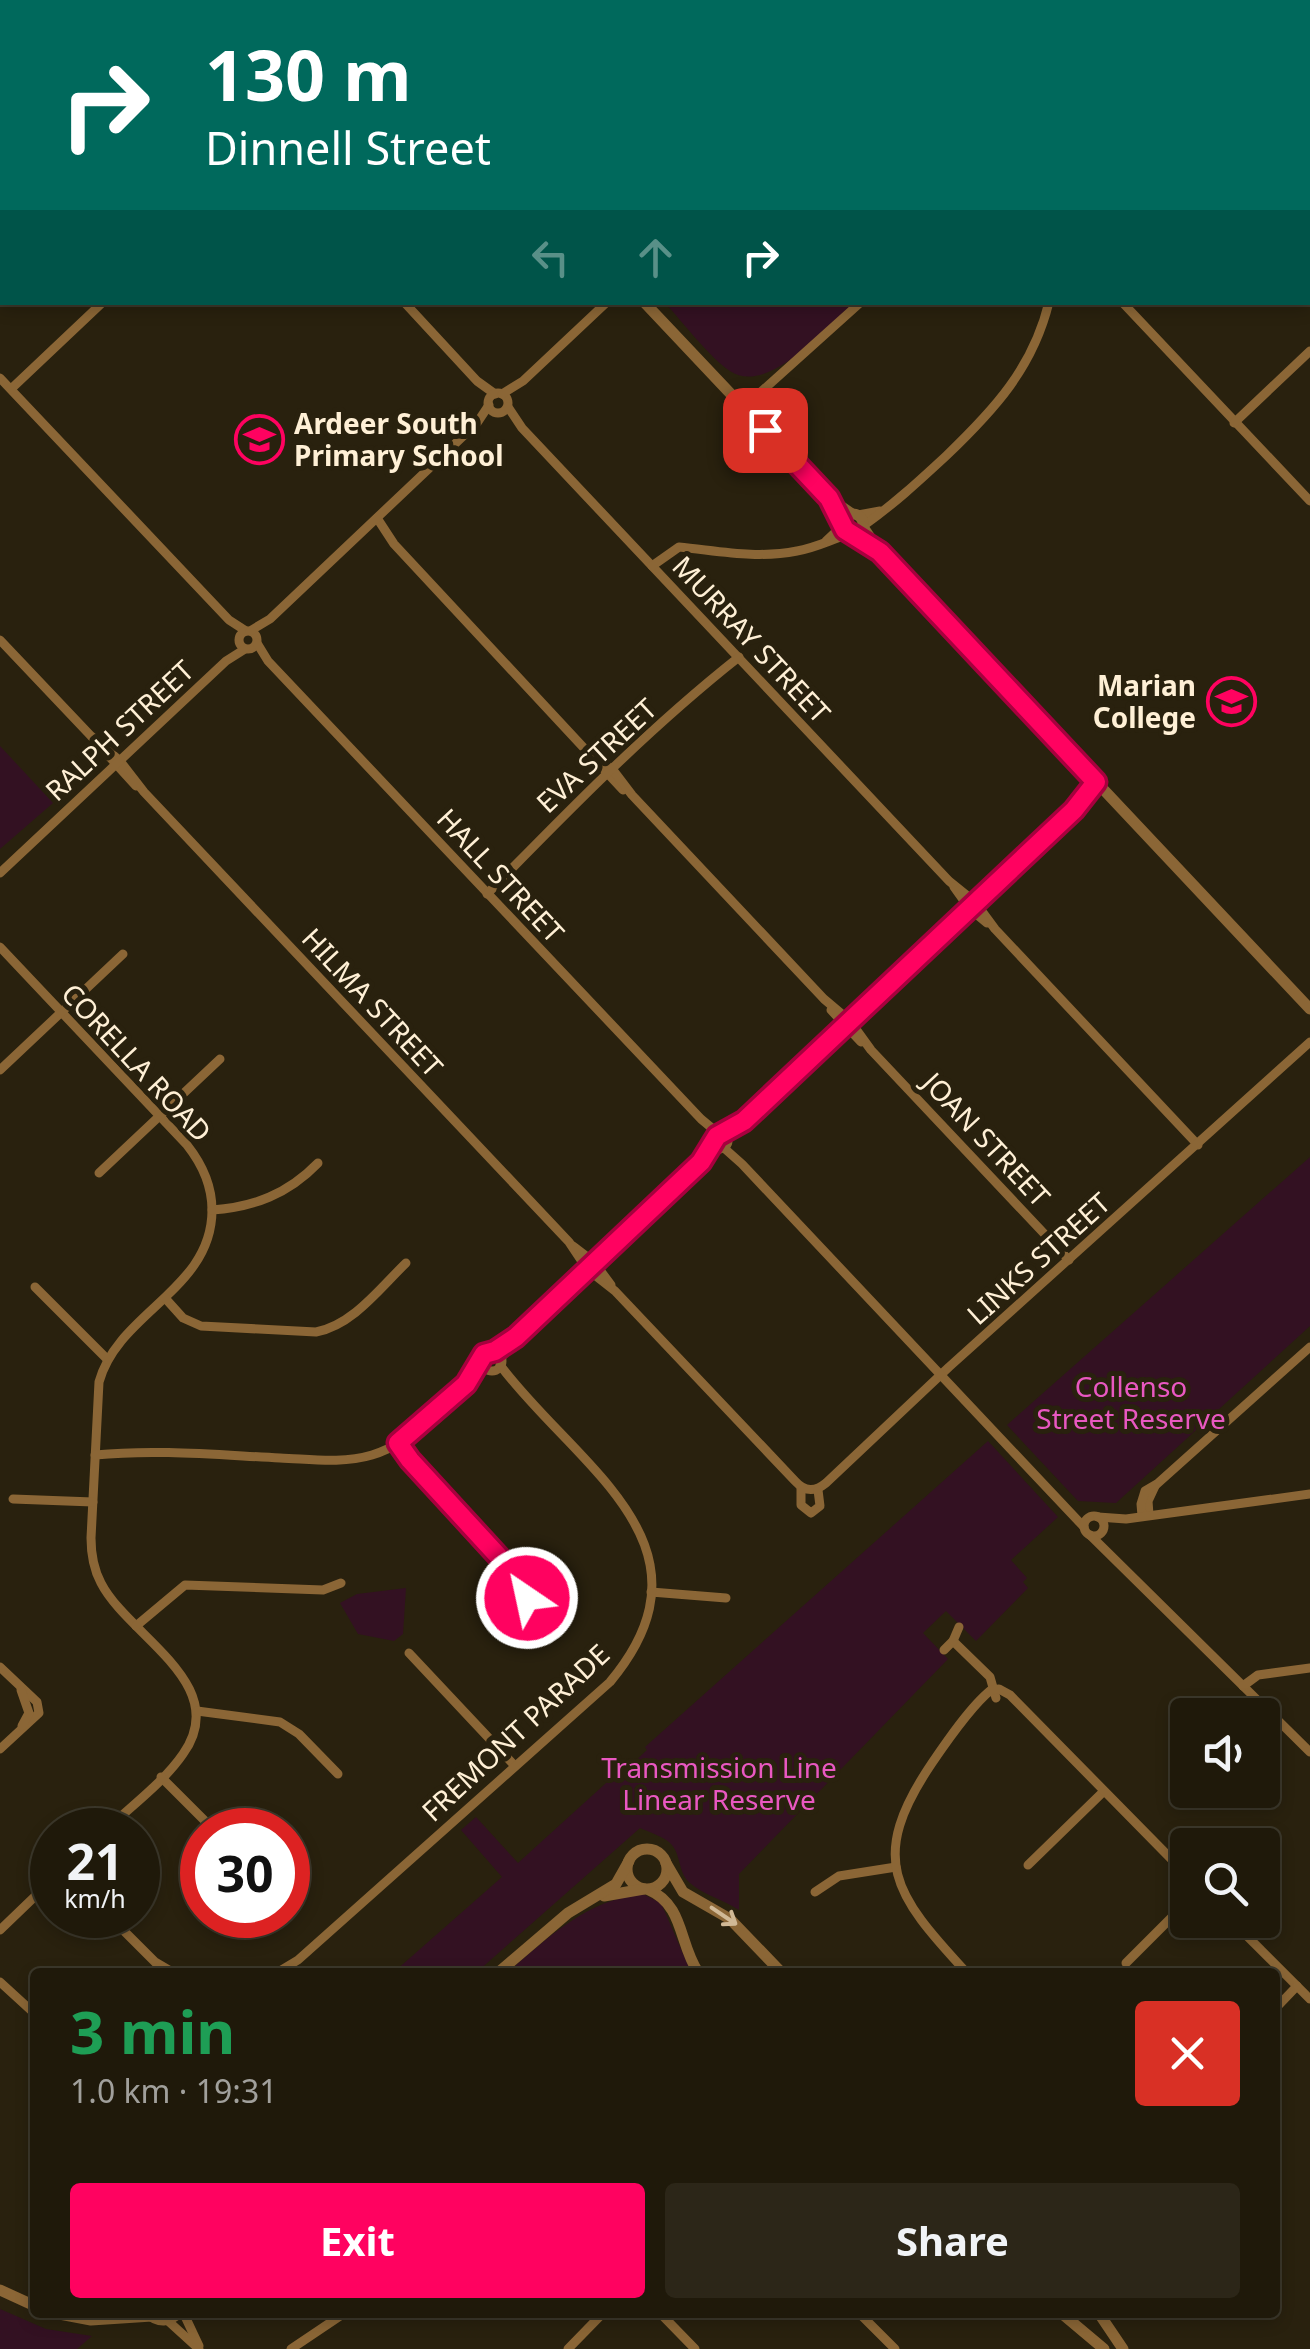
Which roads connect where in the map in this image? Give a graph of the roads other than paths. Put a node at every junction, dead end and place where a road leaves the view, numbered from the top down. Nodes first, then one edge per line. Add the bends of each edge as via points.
1 (100, 305) edge
2 (407, 305) edge
3 (603, 305) edge
4 (647, 305) edge
5 (858, 305) edge
6 (1048, 305) edge
7 (1125, 305) edge
8 (1310, 351) edge
9 (0, 378) edge
10 (11, 390) junction
11 (499, 403) junction
12 (743, 408) junction
13 (1234, 422) junction
14 (1310, 501) edge
15 (374, 522) junction
16 (853, 525) junction
17 (652, 566) junction
18 (0, 640) edge
19 (248, 640) junction
20 (736, 654) junction
21 (117, 763) junction
22 (610, 772) junction
23 (1099, 786) junction
24 (0, 873) edge
25 (485, 891) junction
26 (972, 905) junction
27 (0, 948) edge
28 (123, 954) dead end
29 (1310, 1009) edge
30 (61, 1012) junction
31 (846, 1023) junction
32 (1310, 1045) edge
33 (220, 1059) dead end
34 (0, 1070) edge
35 (159, 1116) junction
36 (721, 1142) junction
37 (1198, 1144) junction
38 (318, 1164) dead end
39 (99, 1173) dead end
40 (212, 1210) junction
41 (1070, 1260) junction
42 (406, 1263) dead end
43 (590, 1266) junction
44 (35, 1287) dead end
45 (165, 1298) junction
46 (1310, 1347) edge
47 (107, 1359) junction
48 (494, 1363) junction
49 (942, 1374) junction
50 (398, 1443) junction
51 (95, 1450) junction
52 (809, 1489) joint
53 (1310, 1494) edge
54 (13, 1499) dead end
55 (92, 1502) junction
56 (1146, 1516) junction
57 (1122, 1519) junction
58 (1090, 1524) junction
59 (1103, 1531) junction
60 (1112, 1556) junction
61 (341, 1582) dead end
62 (652, 1592) junction
63 (527, 1598) dead end
64 (726, 1598) dead end
65 (136, 1626) junction
66 (959, 1628) dead end
67 (954, 1641) junction
68 (944, 1650) dead end
69 (409, 1653) dead end
70 (0, 1667) edge
71 (1310, 1668) edge
72 (1243, 1686) junction
73 (994, 1692) junction
74 (197, 1711) junction
75 (0, 1748) edge
76 (1310, 1752) edge
77 (514, 1766) junction
78 (338, 1774) dead end
79 (162, 1778) junction
80 (1102, 1792) junction
81 (130, 1808) edge
82 (192, 1808) edge
83 (1170, 1858) edge
84 (630, 1861) junction
85 (666, 1863) junction
86 (1028, 1865) dead end
87 (896, 1866) junction
88 (645, 1889) junction
89 (815, 1892) dead end
90 (597, 1898) junction
91 (30, 1901) edge
92 (1170, 1920) edge
93 (4, 1926) edge
94 (131, 1938) edge
95 (1249, 1938) edge
96 (0, 1939) edge
97 (1126, 1963) dead end
98 (165, 1968) edge
99 (285, 1968) edge
100 (505, 1968) edge
101 (696, 1968) edge
102 (777, 1968) edge
103 (962, 1968) edge
104 (1279, 1968) edge
105 (1280, 1969) edge
106 (0, 1973) edge
107 (4, 1985) edge
108 (1297, 1986) junction
109 (1310, 1999) edge
110 (1280, 2004) edge
111 (30, 2009) edge
112 (0, 2290) edge
113 (30, 2304) edge
114 (161, 2318) edge
115 (170, 2318) edge
116 (184, 2318) edge
117 (337, 2318) edge
118 (598, 2318) edge
119 (666, 2318) edge
120 (864, 2318) edge
121 (1067, 2318) edge
122 (1102, 2318) edge
123 (167, 2320) junction
124 (200, 2349) edge
125 (291, 2349) edge
126 (568, 2349) edge
127 (695, 2349) edge
128 (895, 2349) edge
129 (1104, 2349) edge
130 (1124, 2349) edge

1 - 10 street
2 - 11 street, MURRAY STREET
3 - 11 street, RALPH STREET
4 - 12 street
5 - 12 street
6 - 16 street via 1034,349 1008,393 885,510
7 - 13 street
8 - 13 street
9 - 10 street, HALL STREET
10 - 19 street, HALL STREET
11 - 15 street, RALPH STREET
11 - 17 street, MURRAY STREET
12 - 16 street
13 - 14 street
15 - 19 street, RALPH STREET
15 - 22 street, JOAN STREET
16 - 17 street via 797,551 755,555 679,548
16 - 23 street
17 - 20 street, MURRAY STREET
18 - 21 street, HILMA STREET
19 - 21 street, RALPH STREET
19 - 25 street, HALL STREET
20 - 22 street, EVA STREET
20 - 26 street, MURRAY STREET
21 - 24 street, RALPH STREET
21 - 43 street, HILMA STREET
22 - 25 street, EVA STREET
22 - 31 street, JOAN STREET
23 - 26 street
23 - 29 street
25 - 36 street, HALL STREET
26 - 31 street
26 - 37 street, MURRAY STREET
27 - 30 street, CORELLA ROAD
28 - 30 street
30 - 34 street
30 - 35 street, CORELLA ROAD
31 - 36 street
31 - 41 street, JOAN STREET
32 - 37 street, LINKS STREET
33 - 35 street
35 - 39 street
35 - 40 street, CORELLA ROAD via 197,1160
36 - 43 street
36 - 49 street, HALL STREET
37 - 41 street, LINKS STREET
38 - 40 street via 271,1198
40 - 45 street via 202,1254
41 - 49 street, LINKS STREET
42 - 45 street via 348,1319 316,1332 201,1326 182,1318
43 - 48 street
43 - 52 street, HILMA STREET
44 - 47 street
45 - 47 street
46 - 56 street via 1142,1494
47 - 51 street
48 - 50 street
48 - 62 street, FREMONT PARADE via 628,1508 649,1558
49 - 52 street, LINKS STREET
49 - 58 street, HALL STREET
50 - 51 street via 338,1460
50 - 63 street via 522,1582
51 - 55 street
53 - 56 street
54 - 55 street
55 - 65 street via 96,1572
56 - 57 street
57 - 58 street
57 - 59 street
58 - 59 street
58 - 59 street, HALL STREET via 1104,1523
58 - 60 street, HALL STREET
59 - 60 street, HALL STREET
60 - 72 street, HALL STREET
61 - 65 street via 323,1590 185,1585
62 - 64 street
62 - 77 street, FREMONT PARADE via 641,1636 610,1682
65 - 74 street via 187,1683
66 - 67 street
67 - 68 street
67 - 73 street
69 - 77 street
70 - 75 street via 20,1688 29,1713
71 - 72 street via 1258,1675
72 - 76 street, HALL STREET
73 - 80 street via 1023,1712
73 - 87 street via 948,1740 908,1800 898,1823
74 - 78 street via 280,1722
74 - 79 street via 190,1742
77 - 99 street, FREMONT PARADE
79 - 81 street
79 - 82 street
80 - 83 street
80 - 86 street
84 - 85 street via 646,1850
84 - 88 street via 630,1878
84 - 90 street via 619,1881
85 - 88 street via 663,1881
85 -> 102 street via 683,1892 730,1919
87 - 89 street via 838,1876
87 - 103 street via 911,1910
88 - 90 street
88 - 101 street via 674,1910
90 - 100 street via 568,1913
91 - 93 street
92 - 97 street
93 - 96 street
94 - 98 street
95 - 104 street
105 - 108 street
106 - 107 street
107 - 111 street
108 - 109 street
108 - 110 street
112 - 113 street
114 - 123 street
115 - 123 street
116 - 124 street
117 - 125 street
118 - 126 street
119 - 127 street
120 - 128 street
121 - 129 street
122 - 130 street
123 - 124 street

